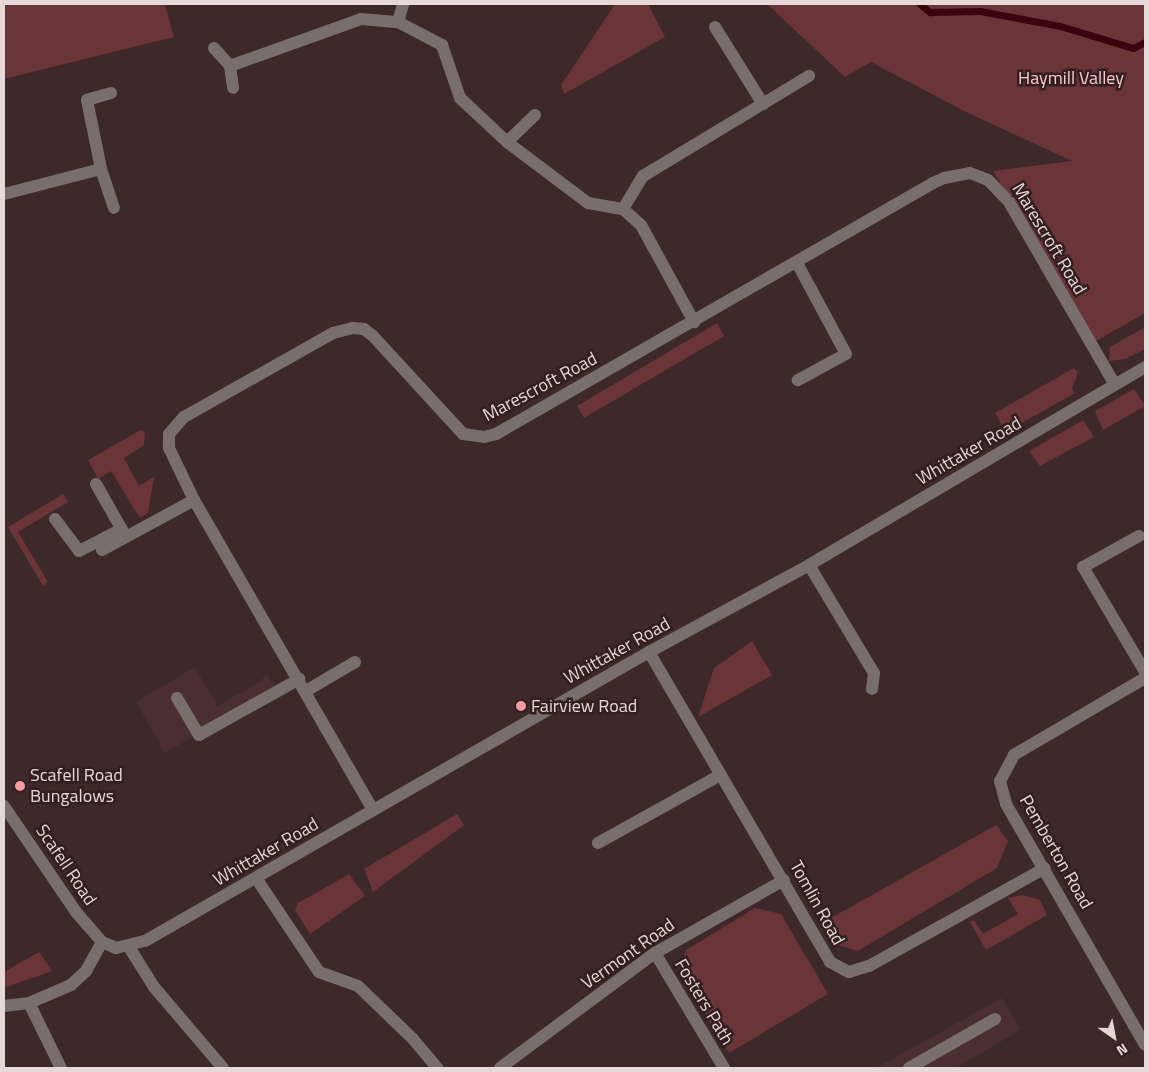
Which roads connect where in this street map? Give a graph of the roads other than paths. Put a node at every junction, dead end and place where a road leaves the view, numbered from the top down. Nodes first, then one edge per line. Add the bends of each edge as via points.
1 (403, 4) edge
2 (398, 22) junction
3 (715, 27) dead end
4 (214, 48) dead end
5 (230, 66) junction
6 (809, 76) dead end
7 (233, 88) dead end
8 (111, 93) dead end
9 (763, 104) junction
10 (535, 115) dead end
11 (507, 142) junction
12 (101, 169) junction
13 (4, 194) edge
14 (114, 208) dead end
15 (623, 209) junction
16 (797, 263) junction
17 (694, 322) junction
18 (1145, 368) edge
19 (798, 380) dead end
20 (1115, 385) junction
21 (96, 484) dead end
22 (194, 500) junction
23 (55, 519) dead end
24 (124, 533) junction
25 (1139, 536) dead end
26 (102, 550) dead end
27 (809, 565) junction
28 (649, 652) junction
29 (355, 662) dead end
30 (1145, 672) edge
31 (1145, 678) edge
32 (299, 679) junction
33 (872, 689) dead end
34 (306, 691) junction
35 (177, 698) dead end
36 (720, 774) junction
37 (4, 806) edge
38 (373, 810) junction
39 (598, 843) dead end
40 (1045, 868) junction
41 (256, 878) junction
42 (784, 880) junction
43 (102, 942) junction
44 (129, 947) junction
45 (655, 953) junction
46 (29, 1003) junction
47 (4, 1006) edge
48 (995, 1019) dead end
49 (1145, 1046) edge
50 (61, 1068) edge
51 (223, 1068) edge
52 (437, 1068) edge
53 (500, 1068) edge
54 (724, 1068) edge
55 (909, 1068) edge

1 - 2 street
2 - 5 street via 361,19
2 - 11 street via 442,45 460,98
3 - 9 street
4 - 5 street
5 - 7 street
6 - 9 street
8 - 12 street via 87,100
9 - 15 street via 643,176
10 - 11 street
11 - 15 street via 588,203
12 - 13 street
12 - 14 street
15 - 17 street via 641,225
16 - 17 street, Marescroft Road
16 - 19 street via 846,354
16 - 20 street, Marescroft Road via 944,178 977,174 1009,202
17 - 22 street, Marescroft Road via 496,434 484,437 463,434 456,429 364,329 343,329 177,422 169,434 169,448
18 - 20 street, Whittaker Road
20 - 27 street, Whittaker Road
21 - 24 street
22 - 24 street
22 - 32 street, Marescroft Road
23 - 24 street via 79,551
24 - 26 street
25 - 30 street via 1083,567
27 - 28 street, Whittaker Road
27 - 33 street via 874,673
28 - 36 street, Tomlin Road
28 - 38 street, Whittaker Road
29 - 34 street
31 - 40 street, Pemberton Road via 1014,754 1000,781 1006,804
32 - 34 street, Marescroft Road
32 - 35 street via 199,735
34 - 38 street, Marescroft Road
36 - 39 street
36 - 42 street, Tomlin Road
37 - 43 street, Scafell Road via 76,912
38 - 41 street, Whittaker Road
40 - 42 street, Tomlin Road via 869,966 848,972 830,962
40 - 49 street, Pemberton Road
41 - 44 street, Whittaker Road
41 - 52 street via 320,972 358,986 413,1039
42 - 45 street, Vermont Road
43 - 44 street via 116,948
43 - 46 street via 86,971 71,985
44 - 51 street via 154,987
45 - 53 street, Vermont Road
45 - 54 street, Fosters Path
46 - 47 street
46 - 50 street
48 - 55 street

